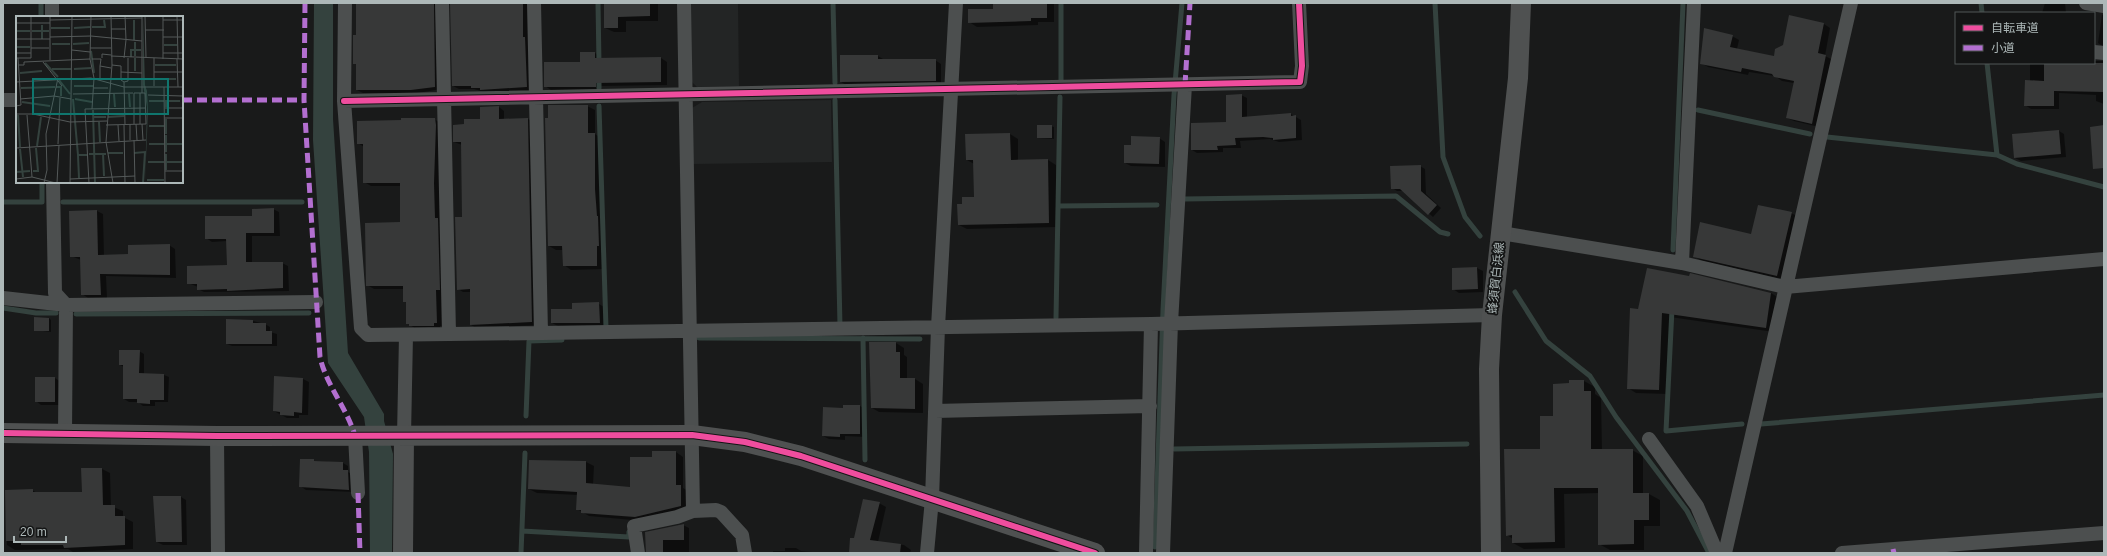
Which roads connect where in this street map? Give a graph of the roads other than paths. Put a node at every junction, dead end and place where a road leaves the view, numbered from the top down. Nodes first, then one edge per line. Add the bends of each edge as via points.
1 (52, 3) edge
2 (345, 3) edge
3 (442, 3) edge
4 (534, 3) edge
5 (684, 3) edge
6 (956, 3) edge
7 (1299, 3) edge
8 (1521, 3) edge
9 (1694, 3) edge
10 (1851, 3) edge
11 (2086, 3) edge
12 (2104, 6) edge
13 (52, 16) edge
14 (1179, 85) junction
15 (951, 90) junction
16 (685, 95) junction
17 (536, 98) junction
18 (3, 100) edge
19 (16, 100) edge
20 (444, 100) junction
21 (344, 101) junction
22 (53, 183) edge
23 (1501, 233) junction
24 (2104, 258) edge
25 (1682, 263) junction
26 (1785, 287) junction
27 (3, 298) edge
28 (316, 302) dead end
29 (66, 305) junction
30 (1492, 315) junction
31 (1162, 323) junction
32 (938, 327) junction
33 (690, 332) junction
34 (541, 333) junction
35 (406, 334) junction
36 (449, 334) junction
37 (1150, 406) junction
38 (935, 411) junction
39 (3, 433) edge
40 (65, 434) junction
41 (692, 435) junction
42 (217, 436) junction
43 (355, 436) junction
44 (398, 436) junction
45 (1650, 439) dead end
46 (358, 493) dead end
47 (932, 499) junction
48 (694, 511) junction
49 (2104, 533) edge
50 (1071, 550) edge
51 (218, 553) edge
52 (403, 553) edge
53 (638, 553) edge
54 (745, 553) edge
55 (927, 553) edge
56 (1095, 553) edge
57 (1146, 553) edge
58 (1163, 553) edge
59 (1491, 553) edge
60 (1717, 553) edge
61 (1725, 553) edge
62 (1842, 553) edge

1 - 13 street
2 - 21 street
3 - 20 street
4 - 17 street
5 - 16 street
6 - 15 street
7 - 14 street via 1302,66 1300,82
8 - 23 street, 蜂須賀白浜線 via 1518,78
9 - 25 street
10 - 26 street
11 - 12 street
14 - 15 street
14 - 31 street
15 - 16 street
15 - 32 street
16 - 17 street
16 - 33 street
17 - 20 street
17 - 34 street
18 - 19 street
20 - 21 street
20 - 36 street
21 - 35 street via 361,328 368,335
22 - 29 street via 55,293
23 - 25 street
23 - 30 street, 蜂須賀白浜線
24 - 26 street
25 - 26 street
26 - 61 street
27 - 29 street
28 - 29 street
29 - 40 street
30 - 31 street
30 - 59 street, 蜂須賀白浜線 via 1489,369
31 - 32 street
31 - 37 street
31 - 58 street
32 - 33 street
32 - 38 street
33 - 34 street
33 - 41 street
34 - 36 street
35 - 36 street
35 - 44 street
37 - 38 street
37 - 57 street
38 - 47 street
39 - 40 street
40 - 42 street
41 - 44 street
41 - 47 street via 745,442 801,456
41 - 48 street
42 - 43 street
42 - 51 street
43 - 44 street
43 - 46 street
44 - 52 street
45 - 60 street via 1697,506
47 - 50 street
47 - 55 street
48 - 53 street via 634,526
48 - 54 street via 721,512 742,535
49 - 62 street
50 - 56 street

